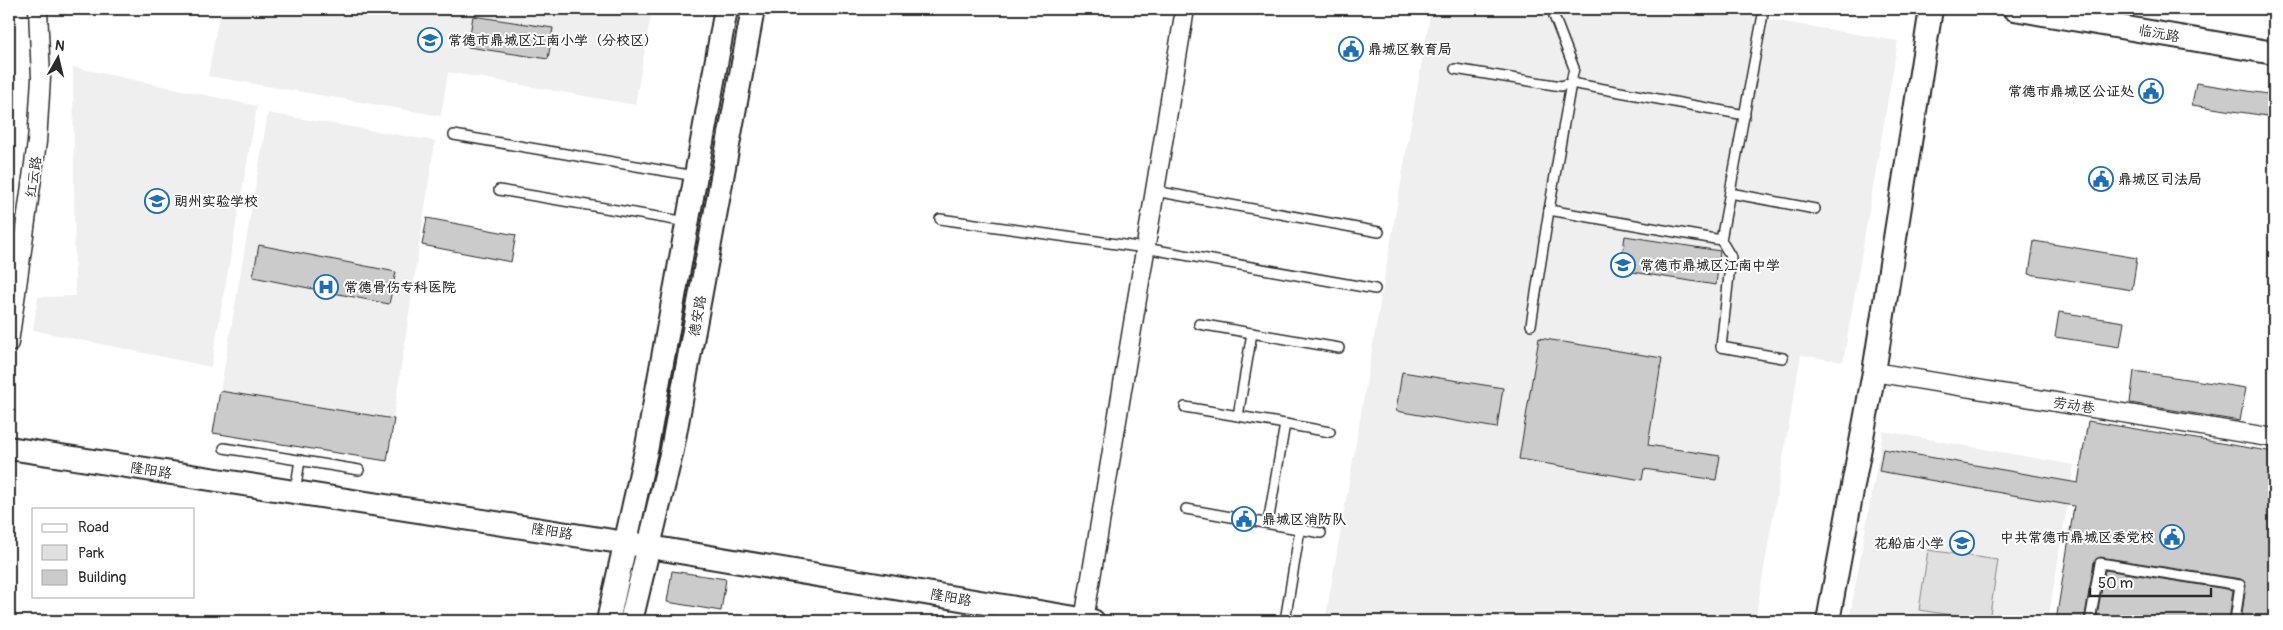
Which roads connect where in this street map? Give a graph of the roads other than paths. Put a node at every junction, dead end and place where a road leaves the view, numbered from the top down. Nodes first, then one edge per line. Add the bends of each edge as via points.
1 (38, 9) edge
2 (726, 9) edge
3 (753, 9) edge
4 (1185, 9) edge
5 (1764, 9) edge
6 (1931, 9) edge
7 (2014, 9) edge
8 (1554, 16) dead end
9 (2274, 53) edge
10 (1456, 69) dead end
11 (1571, 82) junction
12 (1745, 114) junction
13 (454, 135) dead end
14 (696, 176) junction
15 (499, 190) dead end
16 (1155, 191) junction
17 (1730, 193) junction
18 (1815, 209) dead end
19 (1548, 210) junction
20 (940, 219) dead end
21 (688, 222) junction
22 (1379, 232) dead end
23 (1722, 240) junction
24 (1146, 248) junction
25 (1375, 290) dead end
26 (1199, 324) dead end
27 (1531, 325) dead end
28 (1252, 333) junction
29 (9, 343) edge
30 (1338, 348) dead end
31 (1783, 358) dead end
32 (1874, 372) junction
33 (1185, 407) dead end
34 (1238, 416) junction
35 (1286, 424) junction
36 (1330, 432) dead end
37 (2274, 438) edge
38 (9, 448) edge
39 (224, 448) dead end
40 (300, 460) junction
41 (359, 470) dead end
42 (295, 492) junction
43 (1186, 509) dead end
44 (1268, 523) junction
45 (1300, 529) junction
46 (1321, 533) dead end
47 (626, 543) junction
48 (648, 546) junction
49 (1089, 620) edge
50 (608, 621) edge
51 (631, 621) edge
52 (1285, 621) edge
53 (1828, 621) edge
54 (2090, 621) edge
55 (2234, 621) edge

1 - 29 street, 红云路 via 41,78 38,142
2 - 14 street, 德安路
3 - 48 street, 德安路 via 674,440
4 - 16 street
5 - 12 lane
6 - 32 street
7 - 9 street, 临沅路
8 - 11 lane via 1574,68
10 - 11 lane via 1560,86
11 - 12 lane
11 - 19 lane
12 - 17 lane
13 - 14 lane
14 - 21 street, 德安路
15 - 21 lane
16 - 22 lane
16 - 24 street
17 - 18 lane
17 - 23 lane
19 - 23 lane
19 - 27 lane
20 - 24 lane
21 - 47 street, 德安路
23 - 31 lane via 1732,257 1721,347
24 - 25 lane
24 - 49 street
26 - 28 lane
28 - 30 lane
28 - 34 lane
32 - 37 street, 劳动巷
32 - 53 street
33 - 34 lane
34 - 35 lane
35 - 36 lane
35 - 44 lane
38 - 42 street, 隆阳路
39 - 40 lane
40 - 41 lane
40 - 42 lane
42 - 47 street, 隆阳路
43 - 44 lane
44 - 45 lane
45 - 46 lane
45 - 52 lane
47 - 48 street, 隆阳路
47 - 50 street, 德安路
48 - 49 street, 隆阳路
48 - 51 street, 德安路
54 - 55 lane via 2100,563 2240,585

